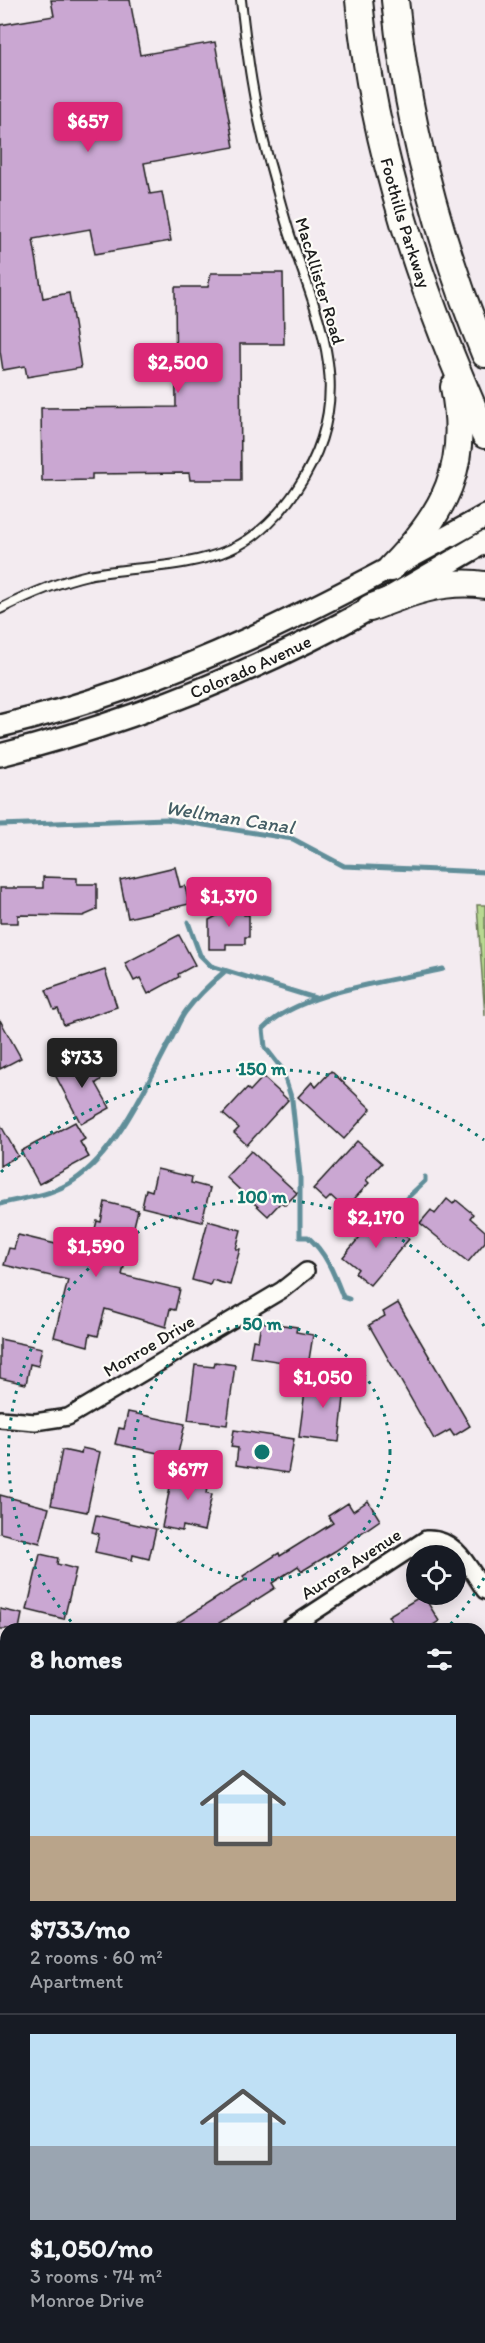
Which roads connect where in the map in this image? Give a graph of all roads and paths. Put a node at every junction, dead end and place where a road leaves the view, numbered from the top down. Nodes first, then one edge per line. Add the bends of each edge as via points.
1 (241, 0) edge
2 (359, 0) edge
3 (395, 0) edge
4 (444, 343) junction
5 (485, 354) edge
6 (485, 435) edge
7 (485, 516) edge
8 (485, 542) edge
9 (391, 568) junction
10 (485, 585) edge
11 (370, 608) junction
12 (0, 609) edge
13 (0, 726) edge
14 (0, 755) edge
15 (306, 1271) dead end
16 (0, 1419) edge
17 (485, 1591) edge
18 (297, 1623) edge

1 - 12 lane, MacAllister Road via 262,136 289,233 325,336 330,391 321,443 290,500 267,524 232,549 184,563 57,583
2 - 4 highway, Foothills Parkway via 376,107 395,187 416,265
3 - 5 highway, Foothills Parkway via 410,99 427,175 459,286
4 - 6 highway, Foothills Parkway
4 - 9 highway via 459,421 457,462 437,514
7 - 9 main road, Colorado Avenue
8 - 11 main road, Colorado Avenue
9 - 13 main road, Colorado Avenue via 293,620 176,671 63,710
10 - 11 highway via 429,587
11 - 14 main road, Colorado Avenue via 187,695
15 - 16 street, Monroe Drive via 282,1290 68,1417 35,1422
17 - 18 street, Aurora Avenue via 447,1541 426,1539

